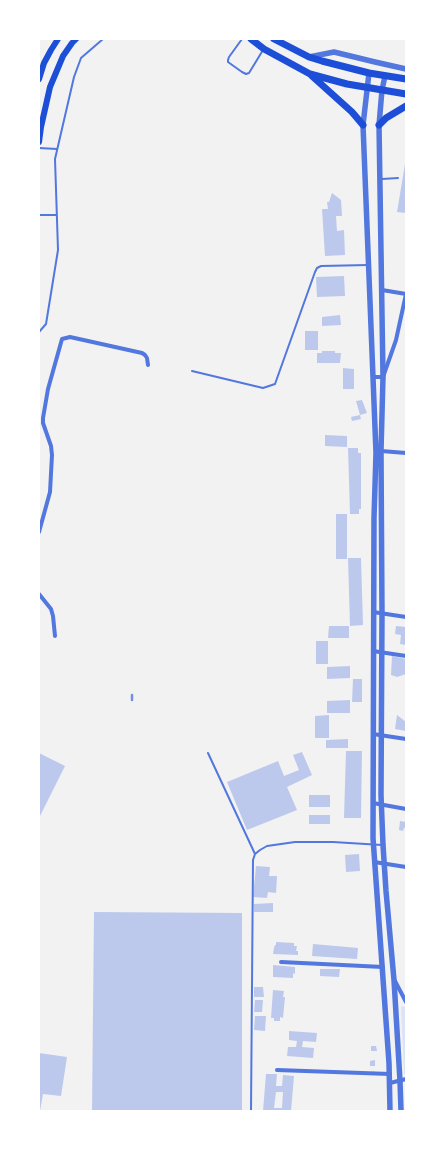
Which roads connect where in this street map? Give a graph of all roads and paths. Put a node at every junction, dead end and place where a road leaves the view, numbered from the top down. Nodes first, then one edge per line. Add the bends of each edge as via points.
1 (58, 39) edge
2 (76, 39) edge
3 (103, 39) edge
4 (242, 39) edge
5 (251, 39) edge
6 (274, 39) edge
7 (264, 49) junction
8 (309, 57) junction
9 (406, 69) edge
10 (369, 73) junction
11 (310, 74) junction
12 (385, 76) junction
13 (39, 79) edge
14 (406, 79) edge
15 (367, 88) junction
16 (382, 90) junction
17 (406, 94) edge
18 (406, 106) edge
19 (379, 125) junction
20 (363, 126) junction
21 (39, 142) edge
22 (39, 148) edge
23 (57, 149) junction
24 (398, 178) dead end
25 (380, 179) junction
26 (39, 215) edge
27 (56, 216) junction
28 (369, 265) junction
29 (382, 290) junction
30 (406, 294) edge
31 (39, 332) edge
32 (148, 365) dead end
33 (192, 371) dead end
34 (373, 377) junction
35 (383, 377) junction
36 (378, 450) junction
37 (406, 453) edge
38 (39, 532) edge
39 (39, 594) edge
40 (373, 612) junction
41 (382, 614) junction
42 (406, 617) edge
43 (56, 636) dead end
44 (373, 651) junction
45 (382, 652) junction
46 (406, 656) edge
47 (373, 734) junction
48 (381, 734) junction
49 (406, 739) edge
50 (208, 753) dead end
51 (373, 803) junction
52 (382, 804) junction
53 (406, 809) edge
54 (373, 844) junction
55 (383, 845) junction
56 (255, 854) junction
57 (374, 862) junction
58 (384, 864) junction
59 (406, 867) edge
60 (280, 962) dead end
61 (383, 967) junction
62 (394, 980) junction
63 (406, 1002) edge
64 (277, 1070) dead end
65 (390, 1074) junction
66 (403, 1080) edge
67 (390, 1082) junction
68 (403, 1109) edge
69 (251, 1111) edge
70 (390, 1111) edge

1 - 13 main road via 44,63
2 - 21 main road via 63,56 50,87
3 - 23 lane via 81,58
4 - 7 lane via 228,62 246,74
5 - 7 main road
6 - 8 main road
7 - 11 main road
8 - 9 street via 334,52
8 - 10 main road
10 - 12 main road
10 - 15 street
11 - 15 main road
11 - 20 main road via 352,112
12 - 14 main road
12 - 16 street
15 - 16 main road
15 - 20 street
16 - 17 main road
16 - 19 street
18 - 19 main road
19 - 25 street
20 - 28 street
22 - 23 lane
23 - 27 lane
24 - 25 lane
25 - 29 street
26 - 27 lane
27 - 31 lane via 58,250 46,324
28 - 33 lane via 317,268 276,384 263,388
28 - 34 street
29 - 30 street
29 - 35 street
30 - 35 street via 396,340
32 - 38 street via 147,358 142,353 70,337 62,339 43,418 52,455 50,492
34 - 35 street
34 - 36 street
35 - 36 street
36 - 37 street
36 - 40 street
36 - 41 street
39 - 43 street via 53,616
40 - 41 street
40 - 44 street
41 - 42 street
41 - 45 street
44 - 45 street
44 - 47 street
45 - 46 street
45 - 48 street
47 - 48 street
47 - 51 street
48 - 49 street
48 - 52 street
50 - 56 lane
51 - 52 street
51 - 54 street
52 - 53 street
52 - 55 street
54 - 55 lane
54 - 56 lane via 295,842 267,846
54 - 57 street
55 - 58 street
56 - 69 lane
57 - 58 street
57 - 61 street
58 - 59 street
58 - 62 street
60 - 61 street
61 - 65 street
62 - 63 street
62 - 66 street
64 - 65 street
65 - 67 street
66 - 67 street
66 - 68 street
67 - 70 street

